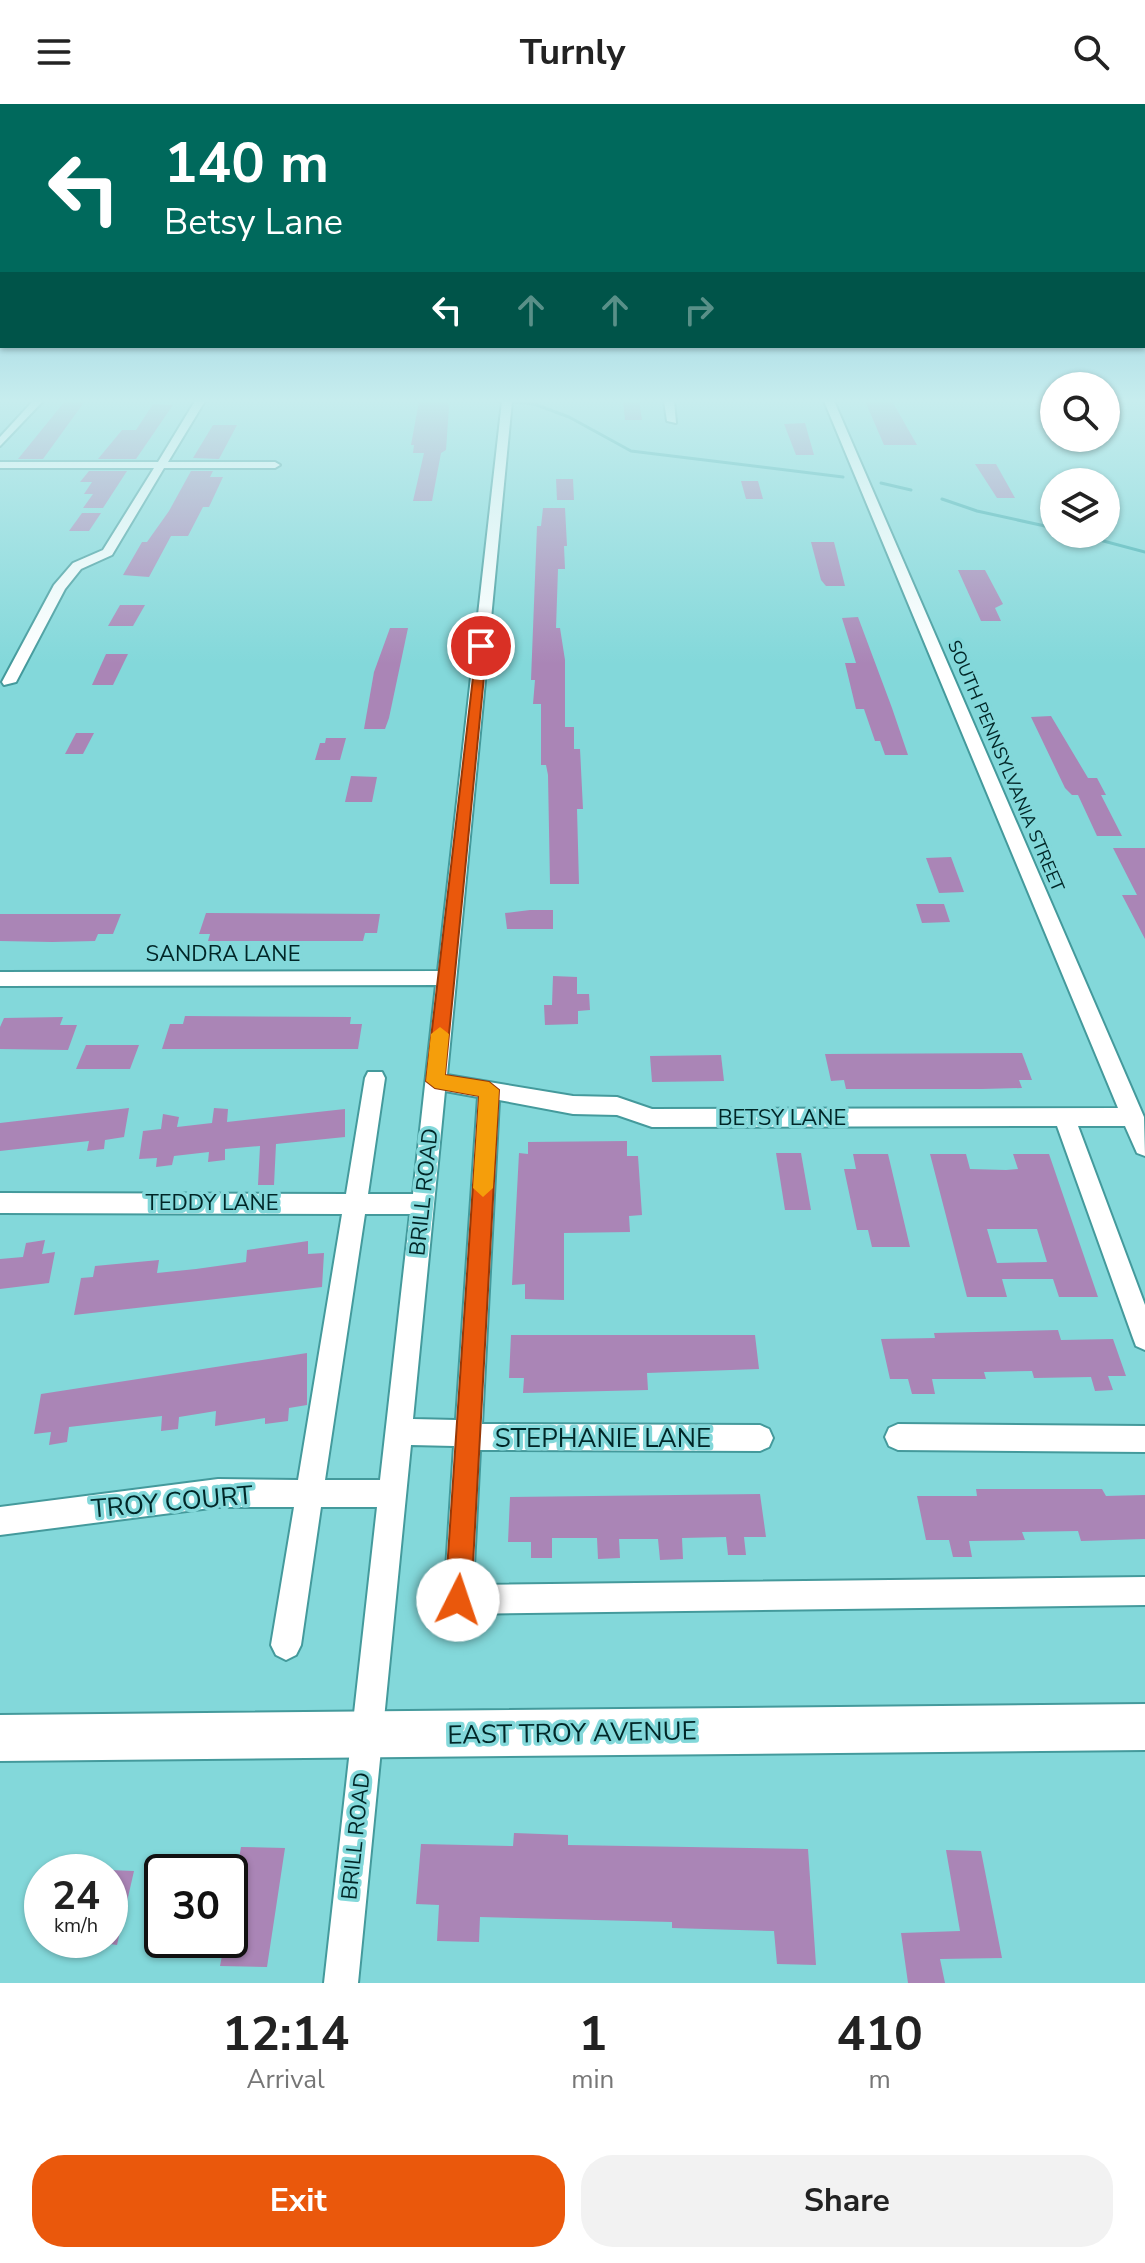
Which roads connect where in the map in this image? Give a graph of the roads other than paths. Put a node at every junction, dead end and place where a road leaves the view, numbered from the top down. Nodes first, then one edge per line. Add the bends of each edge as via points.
1 (147, 489) edge
2 (498, 489) edge
3 (866, 489) edge
4 (9, 682) dead end
5 (446, 978) junction
6 (0, 979) edge
7 (375, 1078) dead end
8 (435, 1081) junction
9 (489, 1090) junction
10 (1064, 1117) junction
11 (1133, 1117) junction
12 (1145, 1147) edge
13 (0, 1203) edge
14 (355, 1204) junction
15 (423, 1204) junction
16 (1145, 1338) edge
17 (398, 1432) junction
18 (468, 1436) junction
19 (898, 1437) dead end
20 (760, 1438) dead end
21 (1145, 1439) edge
22 (310, 1494) junction
23 (393, 1494) junction
24 (0, 1521) edge
25 (1145, 1591) edge
26 (286, 1645) dead end
27 (1145, 1727) edge
28 (366, 1735) junction
29 (0, 1738) edge
30 (341, 1983) edge

1 - 4 street via 108,552 68,575
2 - 5 street, BRILL ROAD
3 - 11 street, SOUTH PENNSYLVANIA STREET
5 - 6 street, SANDRA LANE
5 - 8 street, BRILL ROAD
7 - 14 street
8 - 9 street, BETSY LANE
8 - 15 street, BRILL ROAD
9 - 10 street, BETSY LANE via 573,1105 617,1106 652,1118
9 - 18 street
10 - 11 street, BETSY LANE
10 - 16 street
11 - 12 street, SOUTH PENNSYLVANIA STREET
13 - 14 street, TEDDY LANE
14 - 15 street, TEDDY LANE
14 - 22 street
15 - 17 street, BRILL ROAD
17 - 18 street, STEPHANIE LANE
17 - 23 street, BRILL ROAD
18 - 20 street, STEPHANIE LANE
18 - 25 street via 458,1600
19 - 21 street
22 - 23 street, TROY COURT
22 - 24 street, TROY COURT via 218,1493
22 - 26 street
23 - 28 street, BRILL ROAD
27 - 28 main road, EAST TROY AVENUE
28 - 29 main road, EAST TROY AVENUE
28 - 30 street, BRILL ROAD

